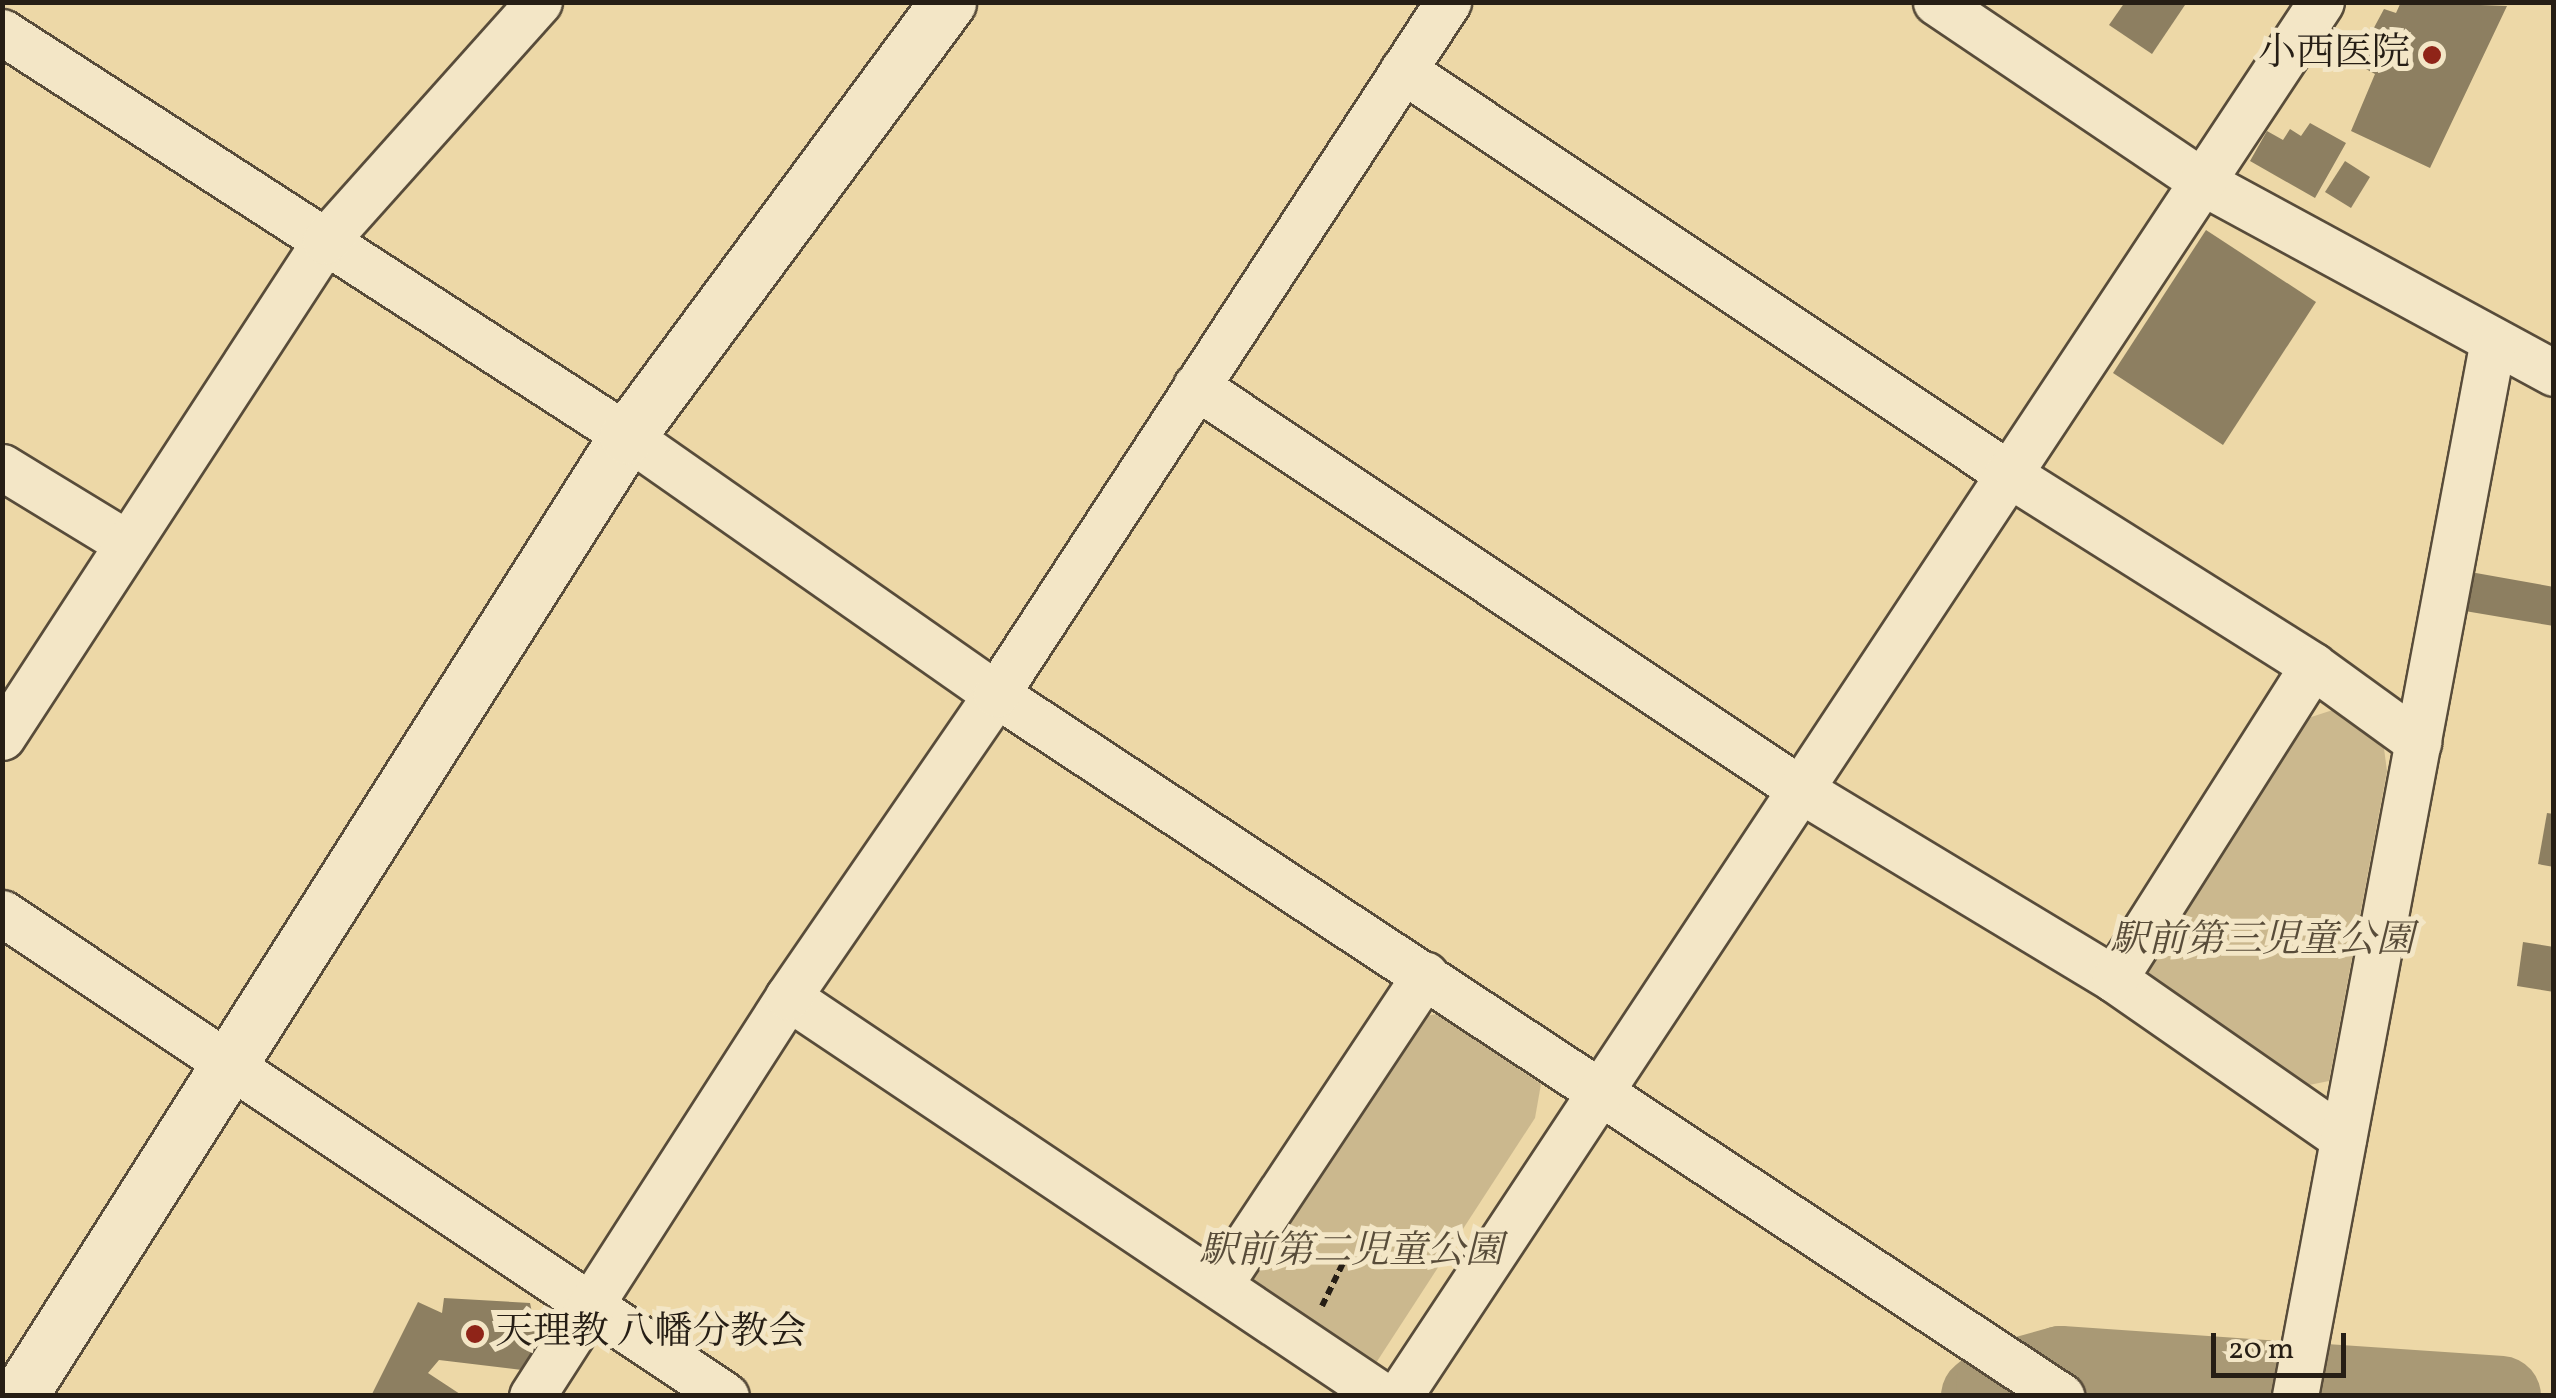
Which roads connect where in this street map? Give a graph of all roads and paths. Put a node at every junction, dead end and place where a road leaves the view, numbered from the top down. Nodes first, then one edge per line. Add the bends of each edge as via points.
1 (539, 2) edge
2 (948, 2) edge
3 (1448, 2) edge
4 (1936, 2) edge
5 (2321, 2) edge
6 (2, 32) edge
7 (1403, 70) junction
8 (2204, 183) junction
9 (325, 241) junction
10 (2492, 345) junction
11 (2554, 374) edge
12 (1196, 386) junction
13 (627, 436) junction
14 (2, 467) edge
15 (2007, 474) junction
16 (125, 542) junction
17 (2313, 666) junction
18 (996, 694) junction
19 (2, 738) edge
20 (2418, 742) junction
21 (1801, 790) junction
22 (2, 913) edge
23 (1425, 975) junction
24 (2114, 979) junction
25 (788, 997) junction
26 (230, 1064) junction
27 (1598, 1090) junction
28 (2343, 1138) junction
29 (1220, 1282) junction
30 (590, 1303) junction
31 (2040, 1382) edge
32 (2297, 1382) edge
33 (19, 1396) edge
34 (532, 1396) edge
35 (726, 1396) edge
36 (1383, 1396) edge
37 (1399, 1396) edge

1 - 9 street
2 - 13 street
3 - 7 street
4 - 8 street
5 - 8 street
6 - 9 street
7 - 12 street
7 - 15 street
8 - 10 street
8 - 15 street
9 - 13 street
9 - 16 street
10 - 11 street
10 - 20 street
12 - 18 street
12 - 21 street
13 - 18 street
13 - 26 street
14 - 16 street
15 - 17 street
15 - 21 street
16 - 19 street
17 - 20 street
17 - 24 street
18 - 23 street
18 - 25 street
20 - 28 street
21 - 24 street
21 - 27 street
22 - 26 street
23 - 27 street
23 - 29 street
24 - 28 street
25 - 29 street
25 - 30 street
26 - 30 street
26 - 33 street
27 - 31 street
27 - 37 street
28 - 32 street
29 - 36 street
30 - 34 street
30 - 35 street

